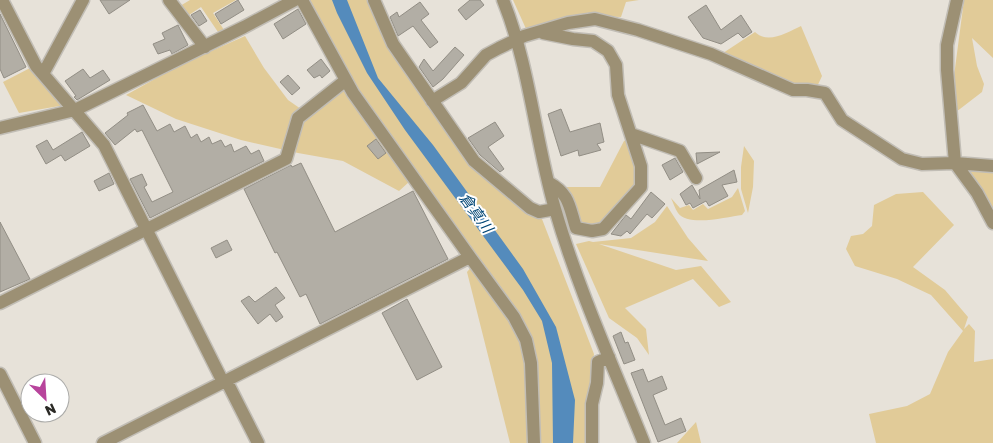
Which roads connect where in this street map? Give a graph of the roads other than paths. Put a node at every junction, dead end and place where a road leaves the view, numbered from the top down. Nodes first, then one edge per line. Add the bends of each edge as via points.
1 (2, 0) edge
2 (83, 0) edge
3 (169, 0) edge
4 (295, 0) edge
5 (302, 0) edge
6 (374, 0) edge
7 (503, 0) edge
8 (957, 0) edge
9 (538, 33) junction
10 (517, 38) junction
11 (205, 47) junction
12 (43, 74) junction
13 (346, 80) junction
14 (432, 101) junction
15 (75, 110) junction
16 (0, 128) edge
17 (631, 134) junction
18 (955, 163) junction
19 (993, 166) edge
20 (696, 178) dead end
21 (548, 182) junction
22 (555, 209) junction
23 (993, 223) edge
24 (146, 229) junction
25 (470, 257) junction
26 (0, 303) edge
27 (609, 357) junction
28 (0, 374) edge
29 (225, 381) junction
30 (35, 443) edge
31 (103, 443) edge
32 (258, 443) edge
33 (534, 443) edge
34 (592, 443) edge
35 (644, 443) edge

1 - 12 street
2 - 12 street
3 - 11 street
4 - 11 street
5 - 13 street
6 - 14 street via 392,44
7 - 10 street
8 - 18 street via 947,45
9 - 10 street
9 - 17 street via 593,41 608,51 616,65 618,95
9 - 18 street via 568,23 595,19 638,30 710,54 794,90 825,93 842,120 902,159 922,164
10 - 14 street via 486,55 461,82
10 - 21 street
11 - 15 street
12 - 15 street
13 - 24 street via 298,118 286,159
13 - 25 street
14 - 22 street via 474,162 530,208 539,212
15 - 16 street
15 - 24 street via 104,145
17 - 20 street via 680,150
17 - 21 street via 641,166 641,187 604,228 592,231 576,228 565,195
18 - 19 street
18 - 23 street via 977,192
21 - 22 street
22 - 27 street via 585,299
24 - 26 street
24 - 29 street
25 - 29 street
25 - 33 street via 514,316 526,340 532,363
27 - 34 street via 598,362 592,404
27 - 35 street
28 - 30 street
29 - 31 street
29 - 32 street

